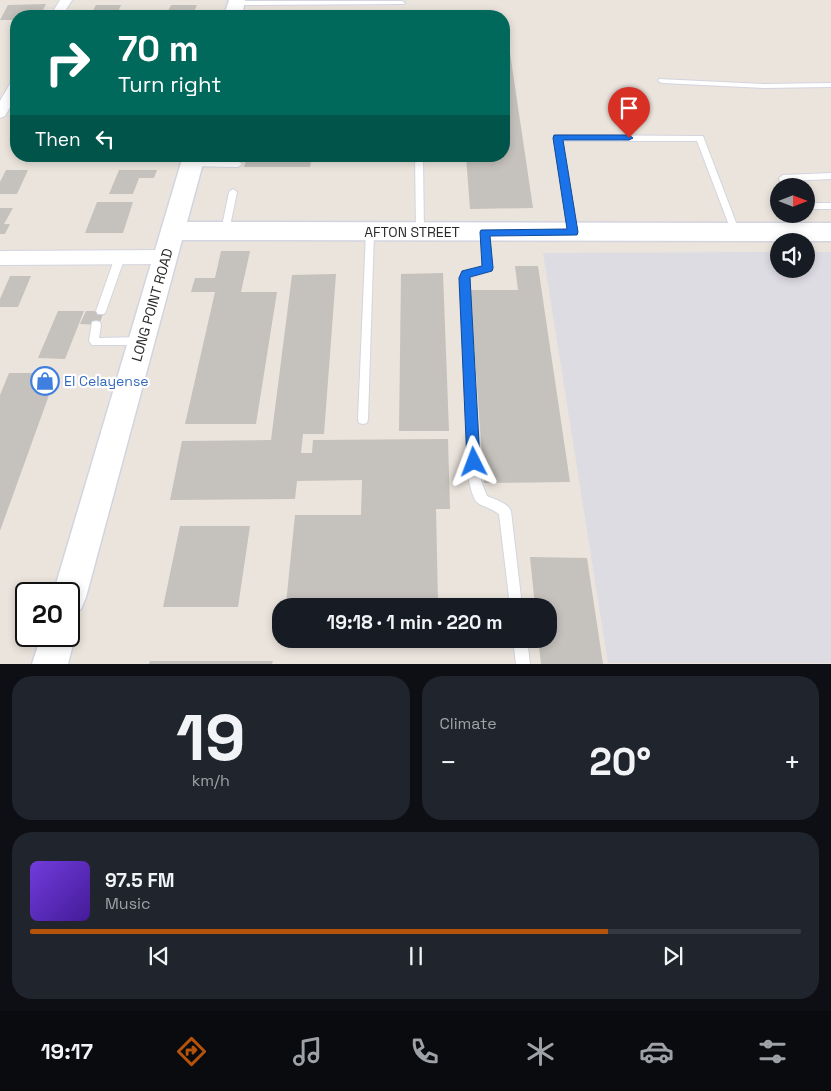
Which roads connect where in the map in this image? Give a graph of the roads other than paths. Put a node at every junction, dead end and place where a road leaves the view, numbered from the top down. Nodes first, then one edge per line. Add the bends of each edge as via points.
1 (402, 3) dead end
2 (235, 6) edge
3 (662, 81) dead end
4 (831, 85) edge
5 (10, 96) edge
6 (0, 113) edge
7 (192, 162) edge
8 (216, 162) edge
9 (420, 162) edge
10 (238, 164) dead end
11 (831, 176) edge
12 (783, 178) edge
13 (233, 192) dead end
14 (815, 206) edge
15 (831, 206) edge
16 (173, 232) junction
17 (225, 232) junction
18 (370, 232) junction
19 (420, 232) junction
20 (485, 232) junction
21 (573, 232) junction
22 (831, 232) edge
23 (736, 233) junction
24 (165, 257) junction
25 (0, 258) edge
26 (120, 258) junction
27 (101, 311) dead end
28 (96, 325) dead end
29 (141, 341) junction
30 (363, 419) dead end
31 (73, 582) edge
32 (515, 598) edge
33 (55, 647) edge
34 (521, 648) edge
35 (50, 664) edge
36 (523, 664) edge

1 - 2 lane
3 - 4 lane via 764,86
5 - 6 street
7 - 16 street, LONG POINT ROAD
8 - 10 lane
9 - 19 lane
11 - 12 lane
13 - 17 lane
14 - 15 lane
16 - 17 street, AFTON STREET
16 - 24 street, LONG POINT ROAD
17 - 18 street, AFTON STREET
18 - 19 street, AFTON STREET
18 - 30 lane
19 - 20 street, AFTON STREET
20 - 21 street, AFTON STREET
20 - 32 lane via 488,268 466,274 464,278 475,481 478,497 484,503 499,506 505,511
21 - 23 street, AFTON STREET
21 - 23 lane via 558,138 700,138
22 - 23 street, AFTON STREET
24 - 26 street
24 - 29 street, LONG POINT ROAD
25 - 26 street
26 - 27 lane
28 - 29 lane via 96,342
29 - 31 street, LONG POINT ROAD
33 - 35 street
34 - 36 lane

